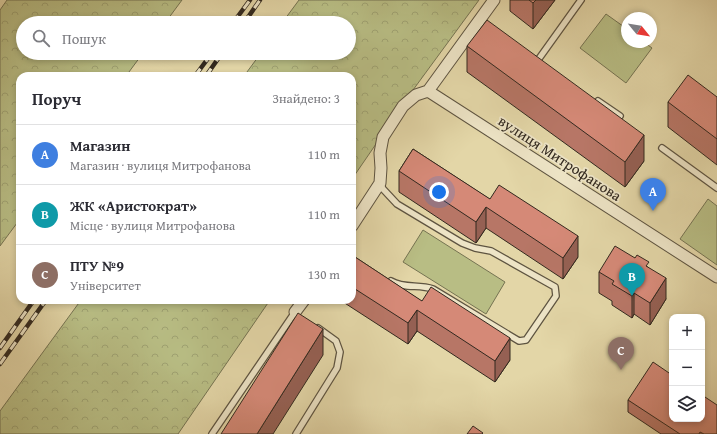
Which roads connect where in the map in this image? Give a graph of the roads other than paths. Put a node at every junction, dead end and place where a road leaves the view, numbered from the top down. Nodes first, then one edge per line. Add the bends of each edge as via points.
1 (494, 0) edge
2 (581, 0) edge
3 (531, 56) edge
4 (538, 60) junction
5 (544, 65) edge
6 (428, 91) junction
7 (594, 99) edge
8 (620, 116) edge
9 (662, 148) dead end
10 (380, 183) junction
11 (717, 188) edge
12 (356, 220) edge
13 (384, 277) edge
14 (717, 277) edge
15 (302, 304) edge
16 (298, 314) joint
17 (313, 324) edge
18 (212, 434) edge
19 (296, 434) edge

1 - 6 street via 482,23
2 - 4 lane
3 - 4 lane
4 - 5 lane
6 - 10 street via 416,95 403,106 383,136
6 - 14 street, вулиця Митрофанова
7 - 8 lane
9 - 11 lane
10 - 12 street
10 - 13 lane via 397,204 462,243 491,251 555,287 556,296 526,340 519,341 433,289 417,285 405,287
15 - 16 street
16 - 18 lane
17 - 19 lane via 336,342 340,352 337,368

